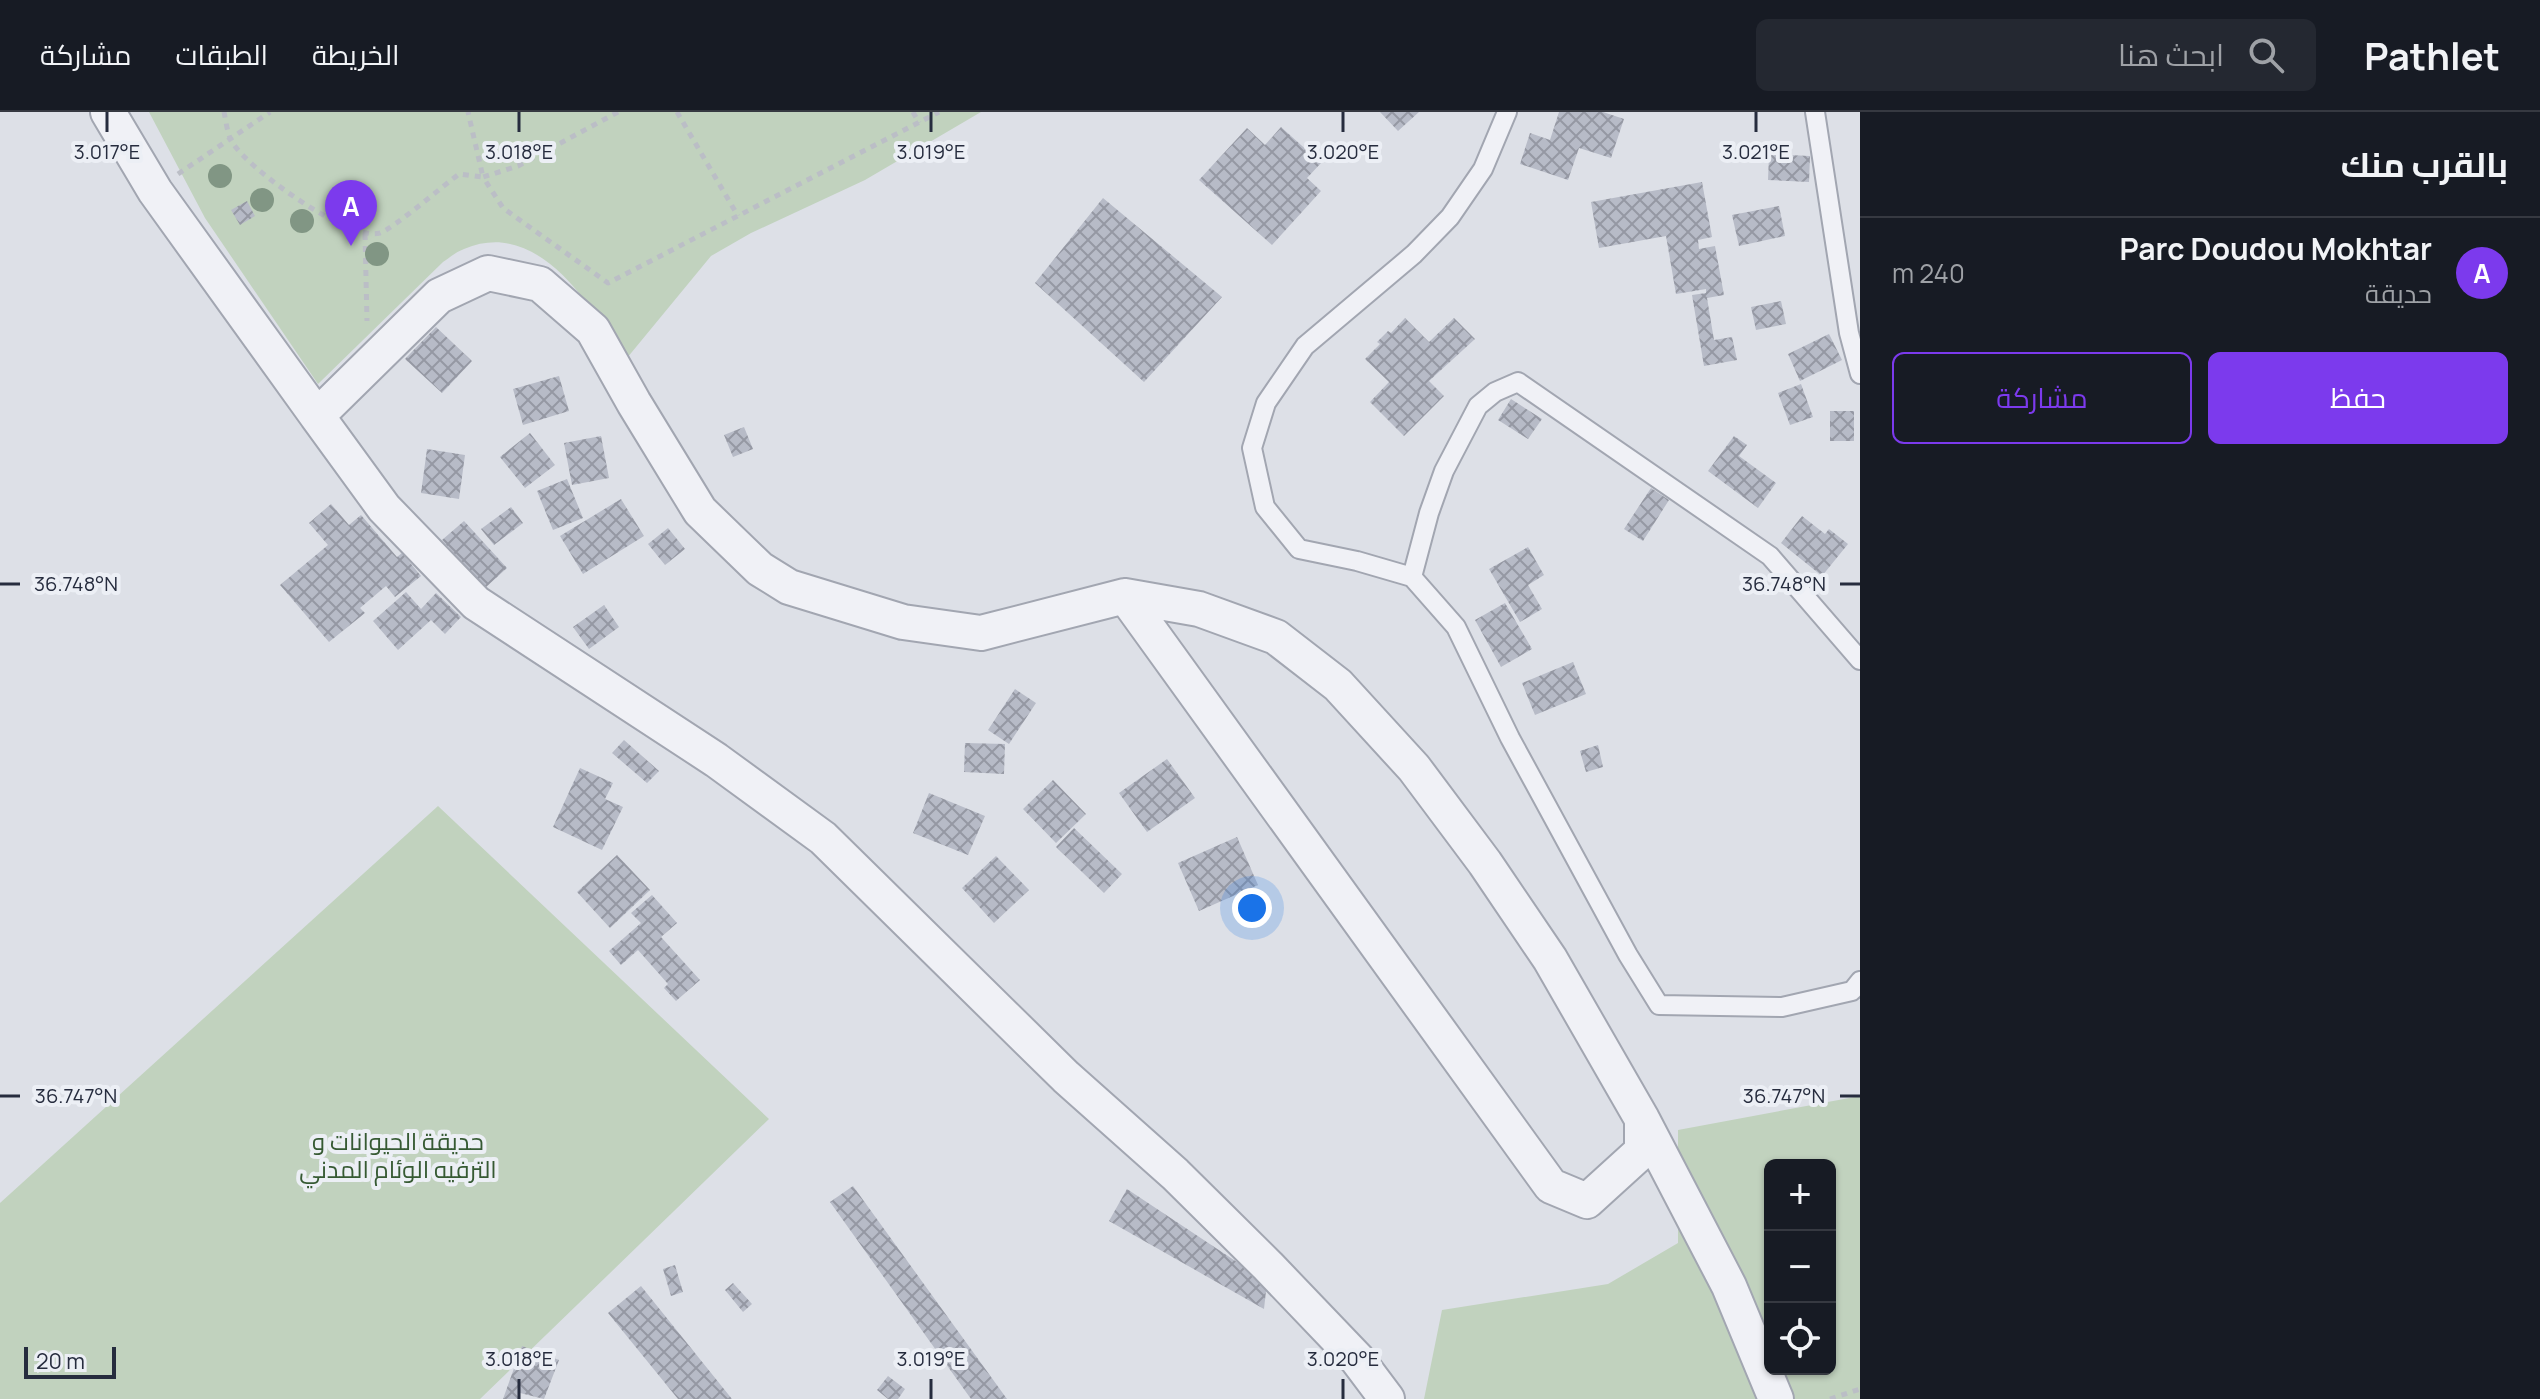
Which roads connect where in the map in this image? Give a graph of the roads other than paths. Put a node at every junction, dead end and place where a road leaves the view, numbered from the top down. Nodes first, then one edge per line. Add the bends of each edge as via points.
1 (108, 112) edge
2 (1507, 112) edge
3 (1815, 112) edge
4 (1860, 374) edge
5 (317, 416) junction
6 (1412, 577) junction
7 (1125, 596) junction
8 (1860, 660) edge
9 (1860, 981) edge
10 (1642, 1119) junction
11 (1387, 1399) edge
12 (1776, 1399) edge

1 - 5 street via 155,191
2 - 6 lane via 1483,169 1450,217 1305,346 1266,403 1252,448 1265,507 1299,549
3 - 4 lane
5 - 7 street via 439,296 488,273 540,284 593,330 700,511 760,569 789,587 903,622 981,633
5 - 11 street via 384,508 476,603 716,760 823,838 1268,1266 1357,1359
6 - 8 lane via 1444,471 1478,406 1518,382 1770,556
6 - 9 lane via 1456,627 1510,738 1659,1005 1782,1007 1852,991
7 - 10 street via 1199,609 1276,637 1338,685 1414,768 1485,863 1550,959
7 - 10 street via 1551,1186 1587,1201 1642,1151
10 - 12 street via 1729,1286

